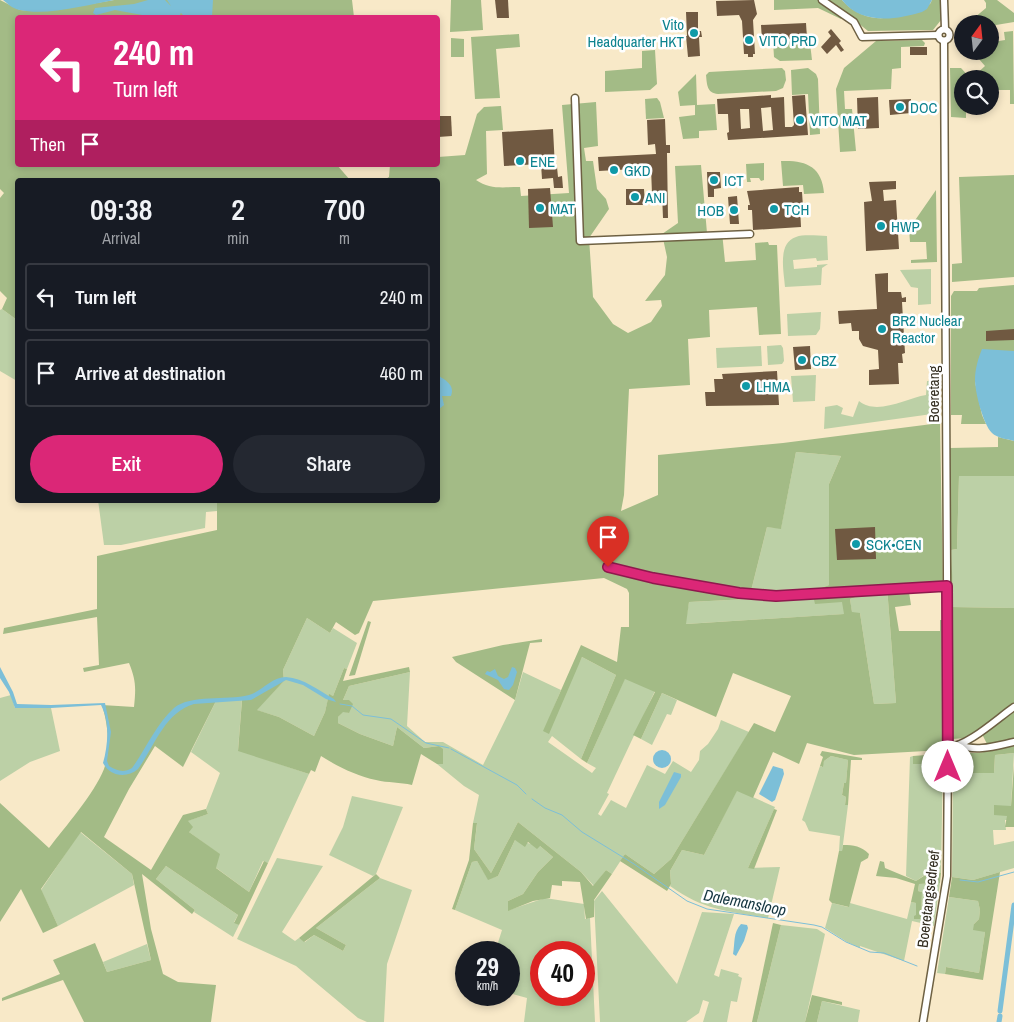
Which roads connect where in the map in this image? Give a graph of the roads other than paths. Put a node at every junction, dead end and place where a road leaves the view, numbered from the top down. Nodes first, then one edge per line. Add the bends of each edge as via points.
1 (822, 0) edge
2 (944, 0) edge
3 (944, 29) junction
4 (938, 35) junction
5 (944, 41) junction
6 (576, 98) dead end
7 (750, 234) dead end
8 (608, 567) dead end
9 (947, 586) junction
10 (1014, 707) edge
11 (1014, 742) edge
12 (959, 745) junction
13 (948, 747) junction
14 (923, 1022) edge

1 - 4 street via 854,22 862,37
2 - 3 street, Boeretang
3 - 4 street
3 - 5 street, Boeretang via 950,36
4 - 5 street
5 - 9 street, Boeretang
6 - 7 street via 580,241
8 - 9 street via 739,593 776,596
9 - 13 street, Boeretang
10 - 12 street
11 - 12 street via 978,749
12 - 13 street
13 - 14 street, Boeretangsedreef via 946,876

